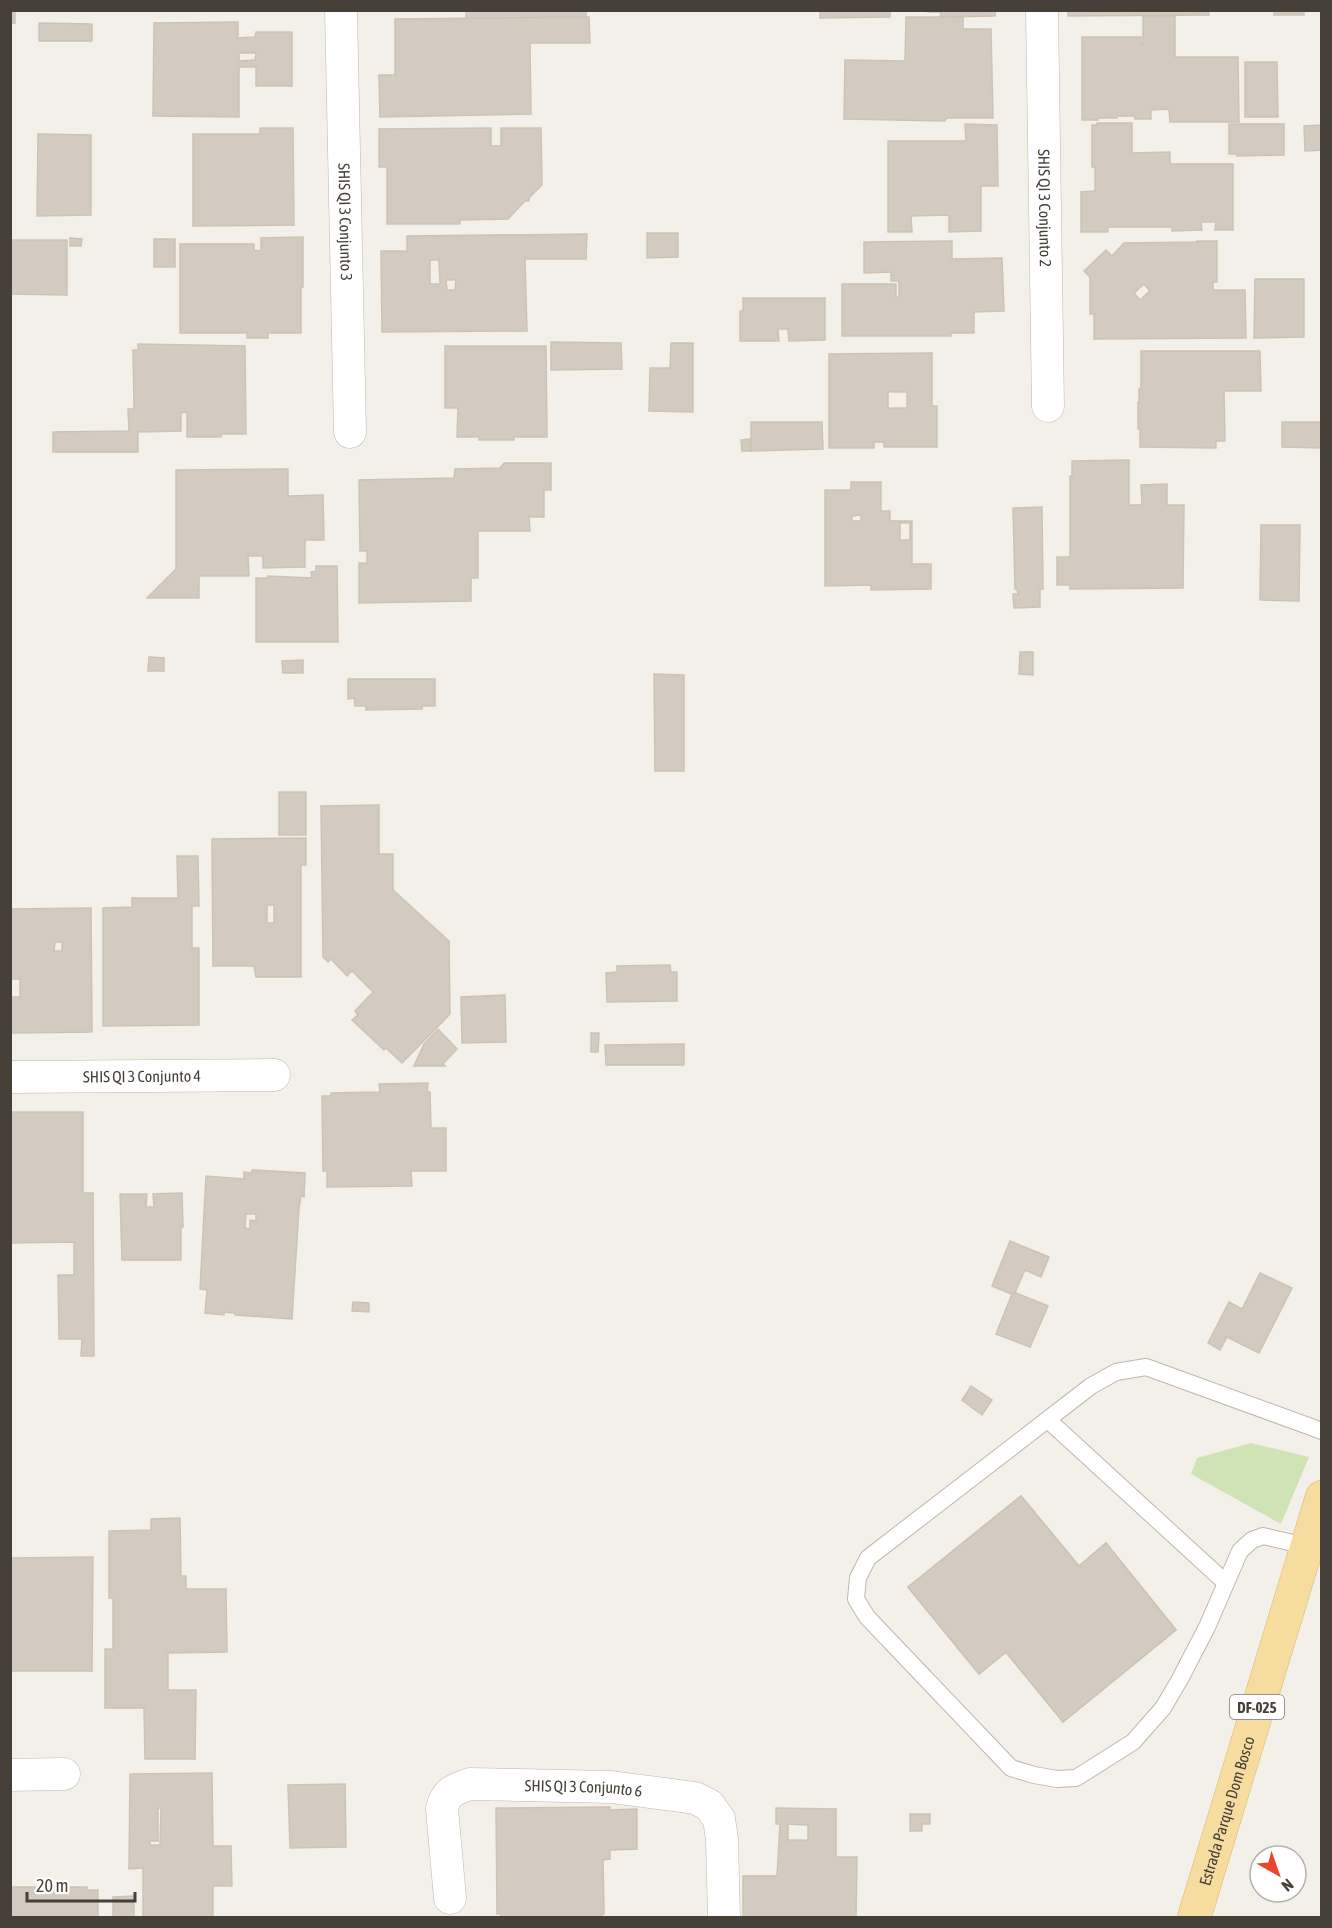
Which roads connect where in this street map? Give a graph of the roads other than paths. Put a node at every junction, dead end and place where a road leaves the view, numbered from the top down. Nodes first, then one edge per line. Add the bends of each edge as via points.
1 (341, 10) edge
2 (1042, 10) edge
3 (1048, 406) dead end
4 (350, 432) dead end
5 (273, 1075) dead end
6 (10, 1077) edge
7 (1048, 1420) junction
8 (1322, 1431) edge
9 (1322, 1497) edge
10 (1314, 1549) edge
11 (1226, 1583) junction
12 (64, 1774) dead end
13 (10, 1775) edge
14 (450, 1898) dead end
15 (724, 1917) edge
16 (1194, 1917) edge

1 - 4 street, SHIS QI 3 Conjunto 3
2 - 3 street, SHIS QI 3 Conjunto 2
5 - 6 street, SHIS QI 3 Conjunto 4
7 - 8 lane via 1116,1372 1146,1367
7 - 11 lane
7 - 11 lane via 868,1558 858,1578 856,1599 867,1617 1011,1768 1057,1779 1076,1778 1132,1742 1163,1708
9 - 10 main road, Estrada Parque Dom Bosco / DF-025
10 - 11 lane via 1263,1536 1252,1540 1240,1551
10 - 16 main road, Estrada Parque Dom Bosco / DF-025
12 - 13 street
14 - 15 street, SHIS QI 3 Conjunto 6 via 442,1809 445,1798 454,1790 470,1784 611,1787 695,1798 709,1805 719,1819 722,1839

